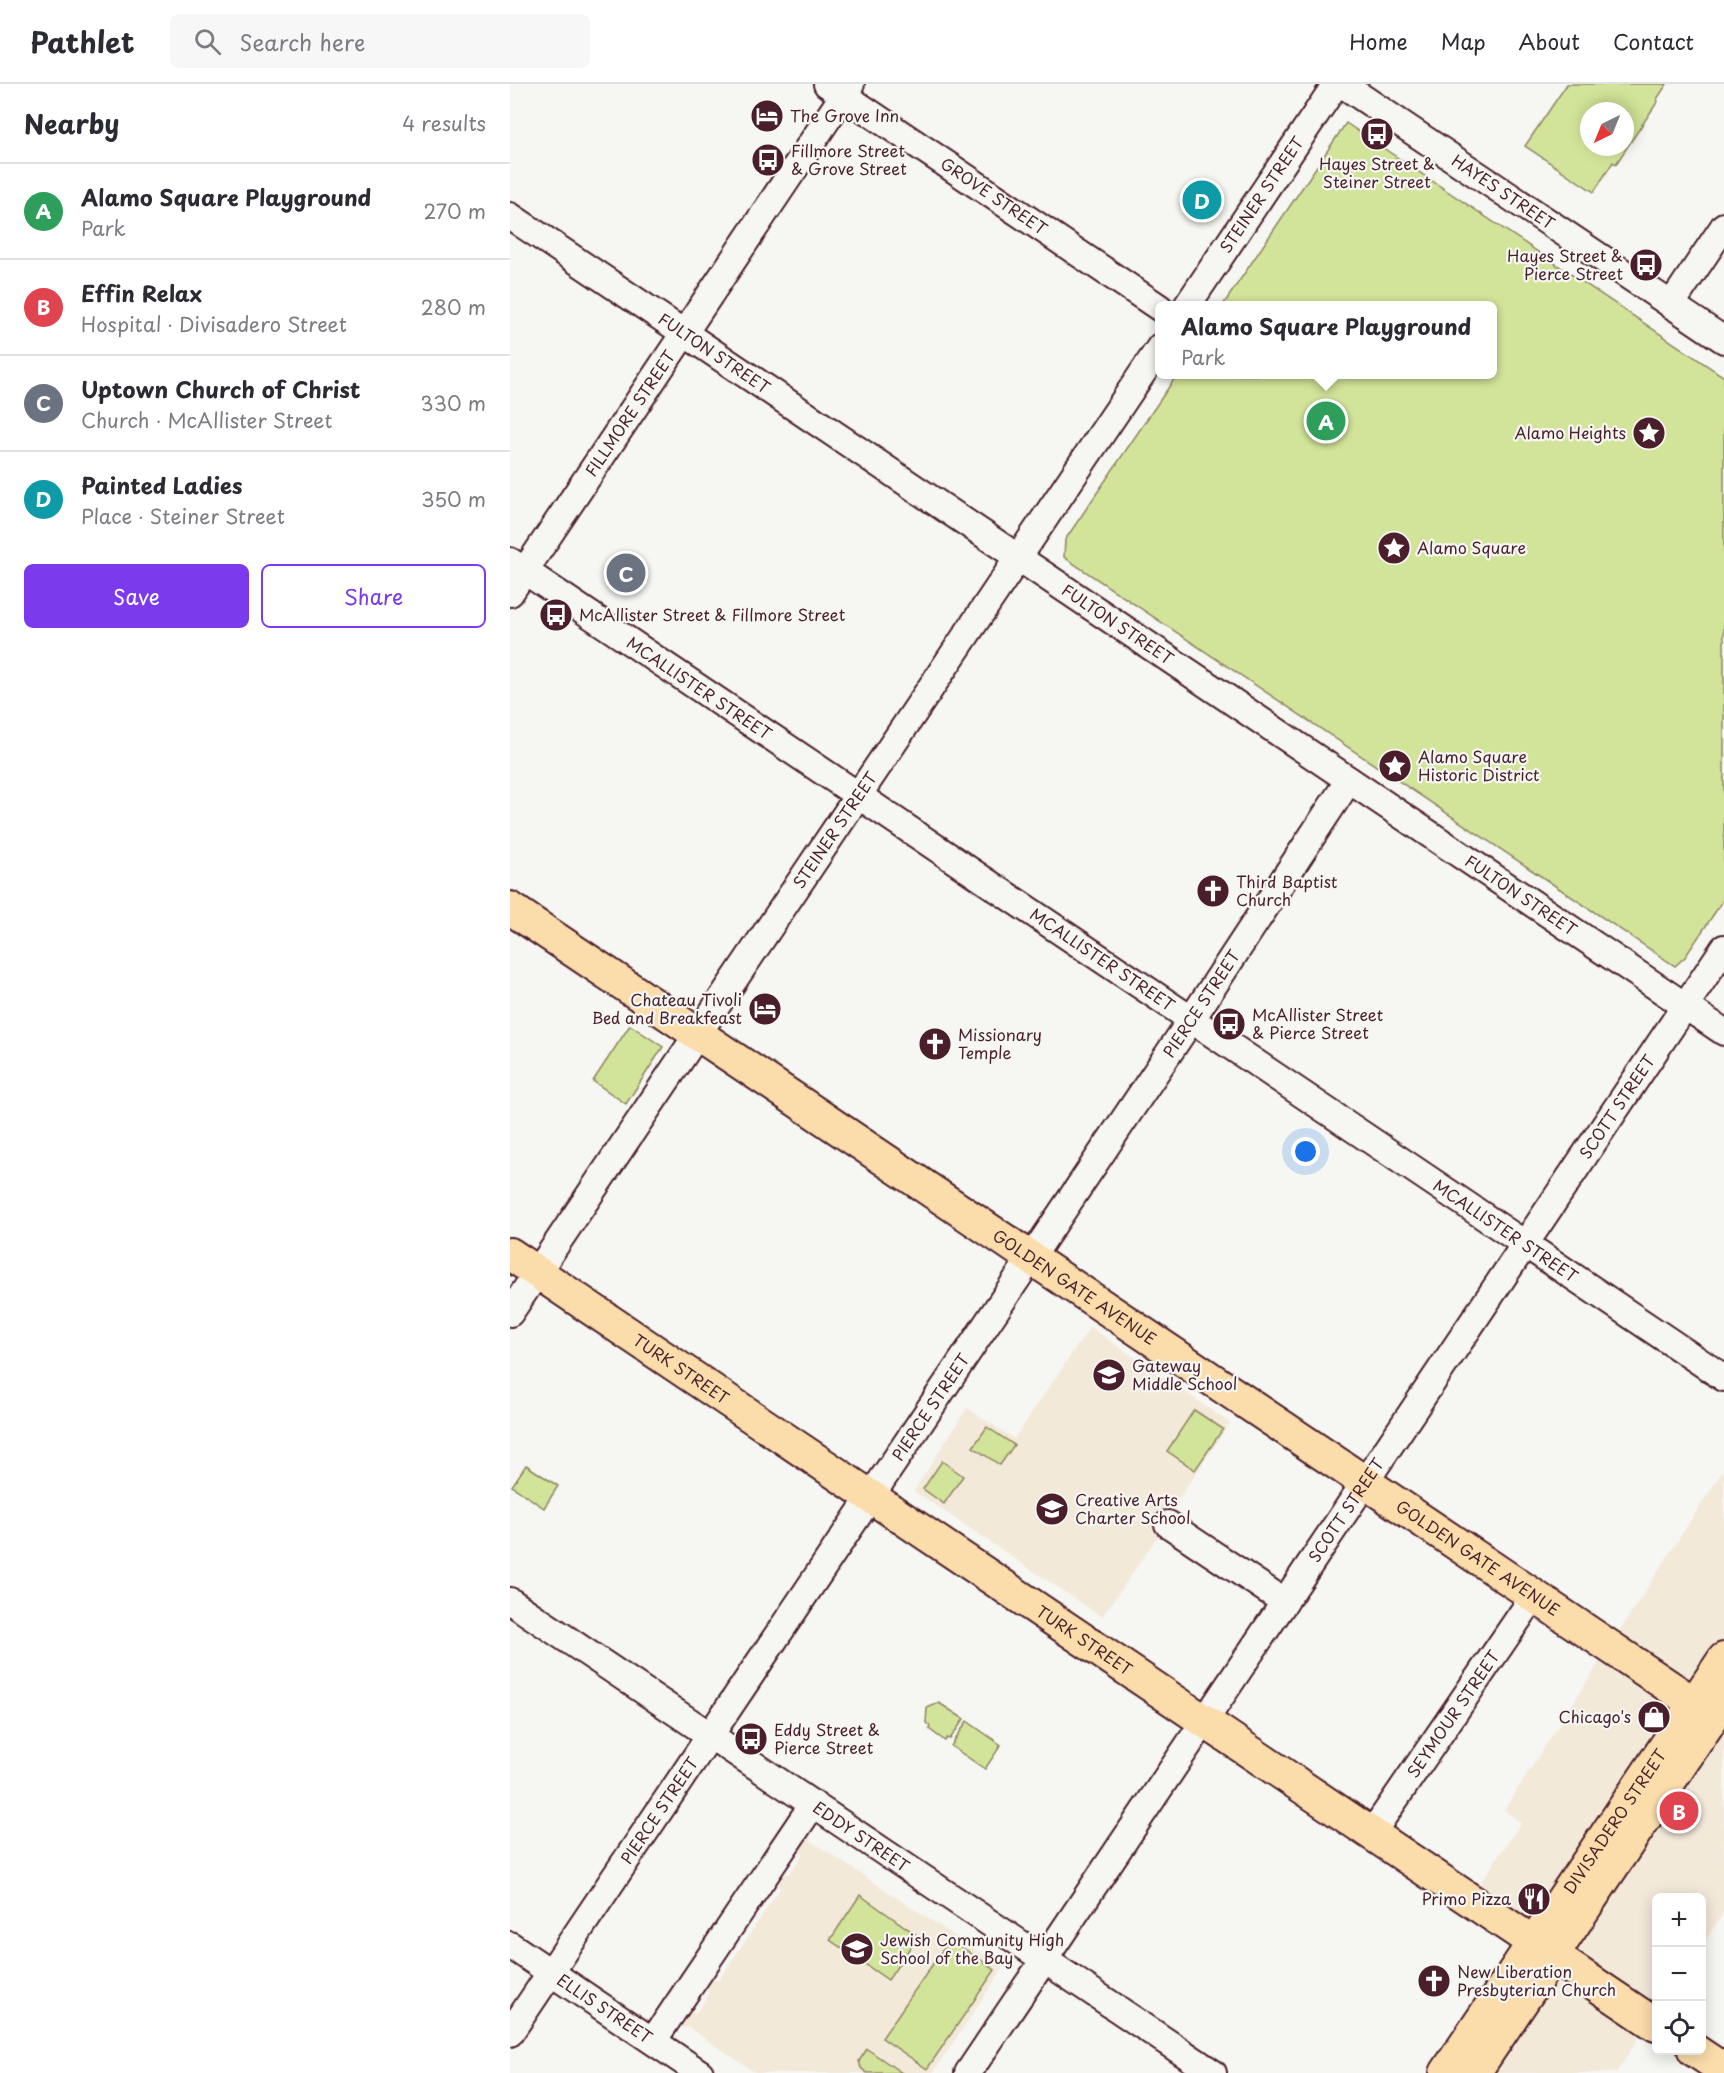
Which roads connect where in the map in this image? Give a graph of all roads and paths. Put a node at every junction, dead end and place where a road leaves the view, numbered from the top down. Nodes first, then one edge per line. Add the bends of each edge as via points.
1 (1336, 84) edge
2 (1342, 84) edge
3 (841, 88) edge
4 (510, 216) edge
5 (1724, 226) edge
6 (1190, 301) edge
7 (1155, 305) edge
8 (1671, 305) junction
9 (684, 333) junction
10 (1724, 340) edge
11 (1155, 354) edge
12 (1018, 558) junction
13 (517, 566) edge
14 (510, 592) edge
15 (1349, 780) junction
16 (858, 795) junction
17 (510, 908) edge
18 (1724, 948) edge
19 (1685, 1006) junction
20 (1191, 1020) junction
21 (1724, 1032) edge
22 (698, 1034) junction
23 (1524, 1245) junction
24 (510, 1254) edge
25 (1031, 1258) junction
26 (538, 1272) junction
27 (510, 1313) edge
28 (1724, 1378) edge
29 (1365, 1482) junction
30 (871, 1496) junction
31 (1168, 1524) dead end
32 (1534, 1596) junction
33 (510, 1600) edge
34 (1284, 1602) junction
35 (1724, 1659) edge
36 (1714, 1712) edge
37 (1205, 1720) junction
38 (710, 1735) junction
39 (813, 1804) junction
40 (1372, 1833) junction
41 (510, 1945) edge
42 (1543, 1948) junction
43 (1044, 1960) junction
44 (551, 1972) junction
45 (1652, 2022) edge
46 (510, 2033) edge
47 (653, 2041) junction
48 (1702, 2055) edge
49 (1724, 2070) edge
50 (700, 2073) edge
51 (968, 2073) edge
52 (1213, 2073) edge
53 (1446, 2073) edge
54 (1474, 2073) edge

1 - 6 street, STEINER STREET
2 - 8 street, HAYES STREET
3 - 7 street, GROVE STREET
3 - 9 street, FILLMORE STREET
4 - 9 street, FULTON STREET
5 - 8 street
8 - 10 street, HAYES STREET
9 - 12 street, FULTON STREET
9 - 13 street, FILLMORE STREET
11 - 12 street, STEINER STREET
12 - 15 street, FULTON STREET
12 - 16 street, STEINER STREET
13 - 14 street, FILLMORE STREET
13 - 16 street, MCALLISTER STREET
15 - 19 street, FULTON STREET
15 - 20 street, PIERCE STREET
16 - 20 street, MCALLISTER STREET
16 - 22 street, STEINER STREET
17 - 22 main road, GOLDEN GATE AVENUE
18 - 19 street, SCOTT STREET
19 - 21 street, FULTON STREET
19 - 23 street, SCOTT STREET
20 - 23 street, MCALLISTER STREET
20 - 25 street, PIERCE STREET
22 - 25 main road, GOLDEN GATE AVENUE
22 - 26 street, STEINER STREET
23 - 28 street, MCALLISTER STREET
23 - 29 street, SCOTT STREET
24 - 26 main road, TURK STREET
25 - 29 main road, GOLDEN GATE AVENUE
25 - 30 street, PIERCE STREET
26 - 27 street, STEINER STREET
26 - 30 main road, TURK STREET
29 - 32 main road, GOLDEN GATE AVENUE
29 - 34 street, SCOTT STREET
30 - 37 main road, TURK STREET
30 - 38 street, PIERCE STREET
31 - 34 street
32 - 36 main road, GOLDEN GATE AVENUE
32 - 40 street, SEYMOUR STREET
33 - 38 street, EDDY STREET
34 - 37 street, SCOTT STREET
35 - 36 main road, DIVISADERO STREET
36 - 42 main road, DIVISADERO STREET
37 - 40 main road, TURK STREET
37 - 43 street, SCOTT STREET
38 - 39 street, EDDY STREET
38 - 44 street, PIERCE STREET
39 - 43 street, EDDY STREET
39 - 47 street
40 - 42 main road, TURK STREET
41 - 44 street, ELLIS STREET
42 - 45 main road, TURK STREET
42 - 53 main road, DIVISADERO STREET
42 - 54 main road, DIVISADERO STREET
43 - 51 street, SCOTT STREET
43 - 52 street, EDDY STREET
44 - 46 street, PIERCE STREET
44 - 47 street, ELLIS STREET
47 - 50 street, ELLIS STREET
48 - 49 main road

